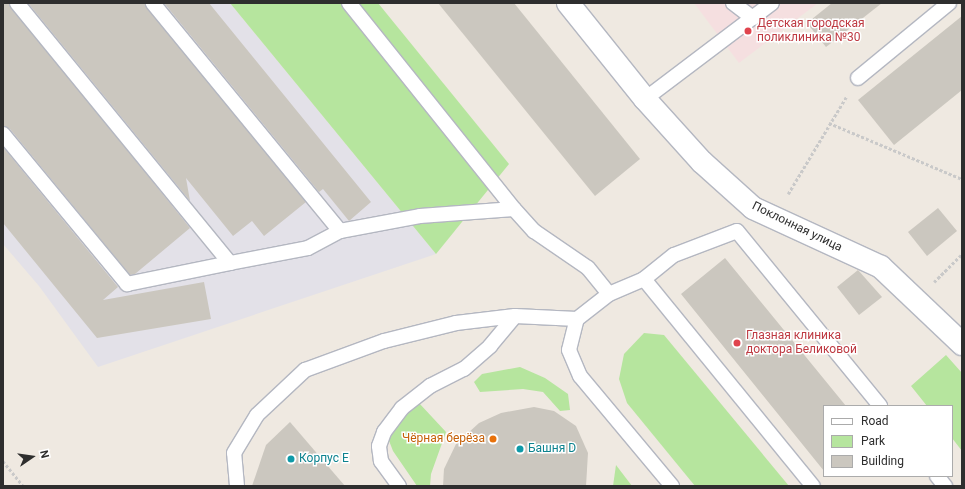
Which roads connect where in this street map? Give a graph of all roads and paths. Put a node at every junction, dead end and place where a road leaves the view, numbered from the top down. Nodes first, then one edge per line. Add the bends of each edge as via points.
1 (17, 3) edge
2 (152, 3) edge
3 (349, 3) edge
4 (568, 3) edge
5 (733, 3) edge
6 (772, 3) edge
7 (949, 3) edge
8 (753, 18) junction
9 (858, 78) joint
10 (645, 99) junction
11 (829, 123) junction
12 (3, 134) edge
13 (962, 179) edge
14 (514, 209) junction
15 (775, 218) junction
16 (340, 231) junction
17 (962, 254) edge
18 (230, 263) junction
19 (644, 279) junction
20 (609, 294) junction
21 (916, 301) junction
22 (515, 316) junction
23 (577, 319) junction
24 (962, 344) edge
25 (879, 405) edge
26 (3, 461) edge
27 (938, 477) edge
28 (23, 486) edge
29 (237, 486) edge
30 (399, 486) edge
31 (672, 486) edge
32 (813, 486) edge
33 (945, 486) edge

1 - 18 lane
2 - 16 lane
3 - 14 lane
4 - 10 street, Поклонная улица
5 - 8 lane
6 - 8 lane
7 - 9 lane
8 - 10 lane
9 - 11 path
10 - 15 street, Поклонная улица via 702,162 753,208
11 - 13 path
11 - 15 path
12 - 18 lane via 127,284
14 - 16 lane via 420,216
14 - 20 lane via 534,231 588,268
15 - 21 street, Поклонная улица via 881,267
16 - 18 lane via 308,248
17 - 21 path
19 - 20 lane
19 - 25 lane via 674,255 737,231
19 - 32 lane
20 - 23 lane
21 - 24 street, Поклонная улица
22 - 23 lane
22 - 29 lane via 456,323 384,341 304,370 257,415 234,453
22 - 30 lane via 464,369 430,386 402,408 384,432 379,446 381,461
23 - 31 lane via 569,350 580,376
26 - 28 path
27 - 33 lane

